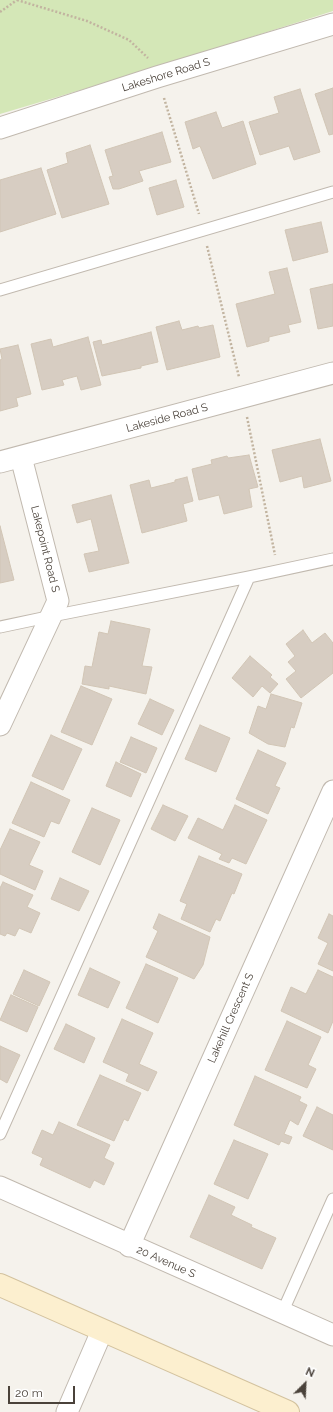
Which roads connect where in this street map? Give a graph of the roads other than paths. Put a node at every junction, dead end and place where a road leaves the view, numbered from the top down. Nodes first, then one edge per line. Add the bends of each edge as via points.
1 (333, 24) edge
2 (0, 128) edge
3 (333, 192) edge
4 (0, 290) edge
5 (333, 373) edge
6 (21, 456) junction
7 (0, 462) edge
8 (333, 559) edge
9 (250, 577) junction
10 (52, 616) junction
11 (0, 627) edge
12 (0, 725) edge
13 (333, 791) edge
14 (0, 1134) edge
15 (0, 1187) edge
16 (333, 1199) edge
17 (129, 1246) junction
18 (0, 1285) edge
19 (282, 1313) junction
20 (102, 1331) junction
21 (333, 1335) edge
22 (67, 1412) edge
23 (288, 1412) edge

1 - 2 street, Lakeshore Road S
3 - 4 lane
5 - 6 street, Lakeside Road S
6 - 7 street, Lakeside Road S
6 - 10 street, Lakepoint Road S via 58,601
8 - 9 lane
9 - 10 lane
9 - 14 lane
10 - 11 lane
10 - 12 street, Lakepoint Road S
13 - 17 street, Lakehill Crescent S
15 - 17 street, 20 Avenue S
16 - 19 lane
17 - 19 street, 20 Avenue S
18 - 20 street
19 - 21 street, 20 Avenue S
20 - 22 street
20 - 23 street

